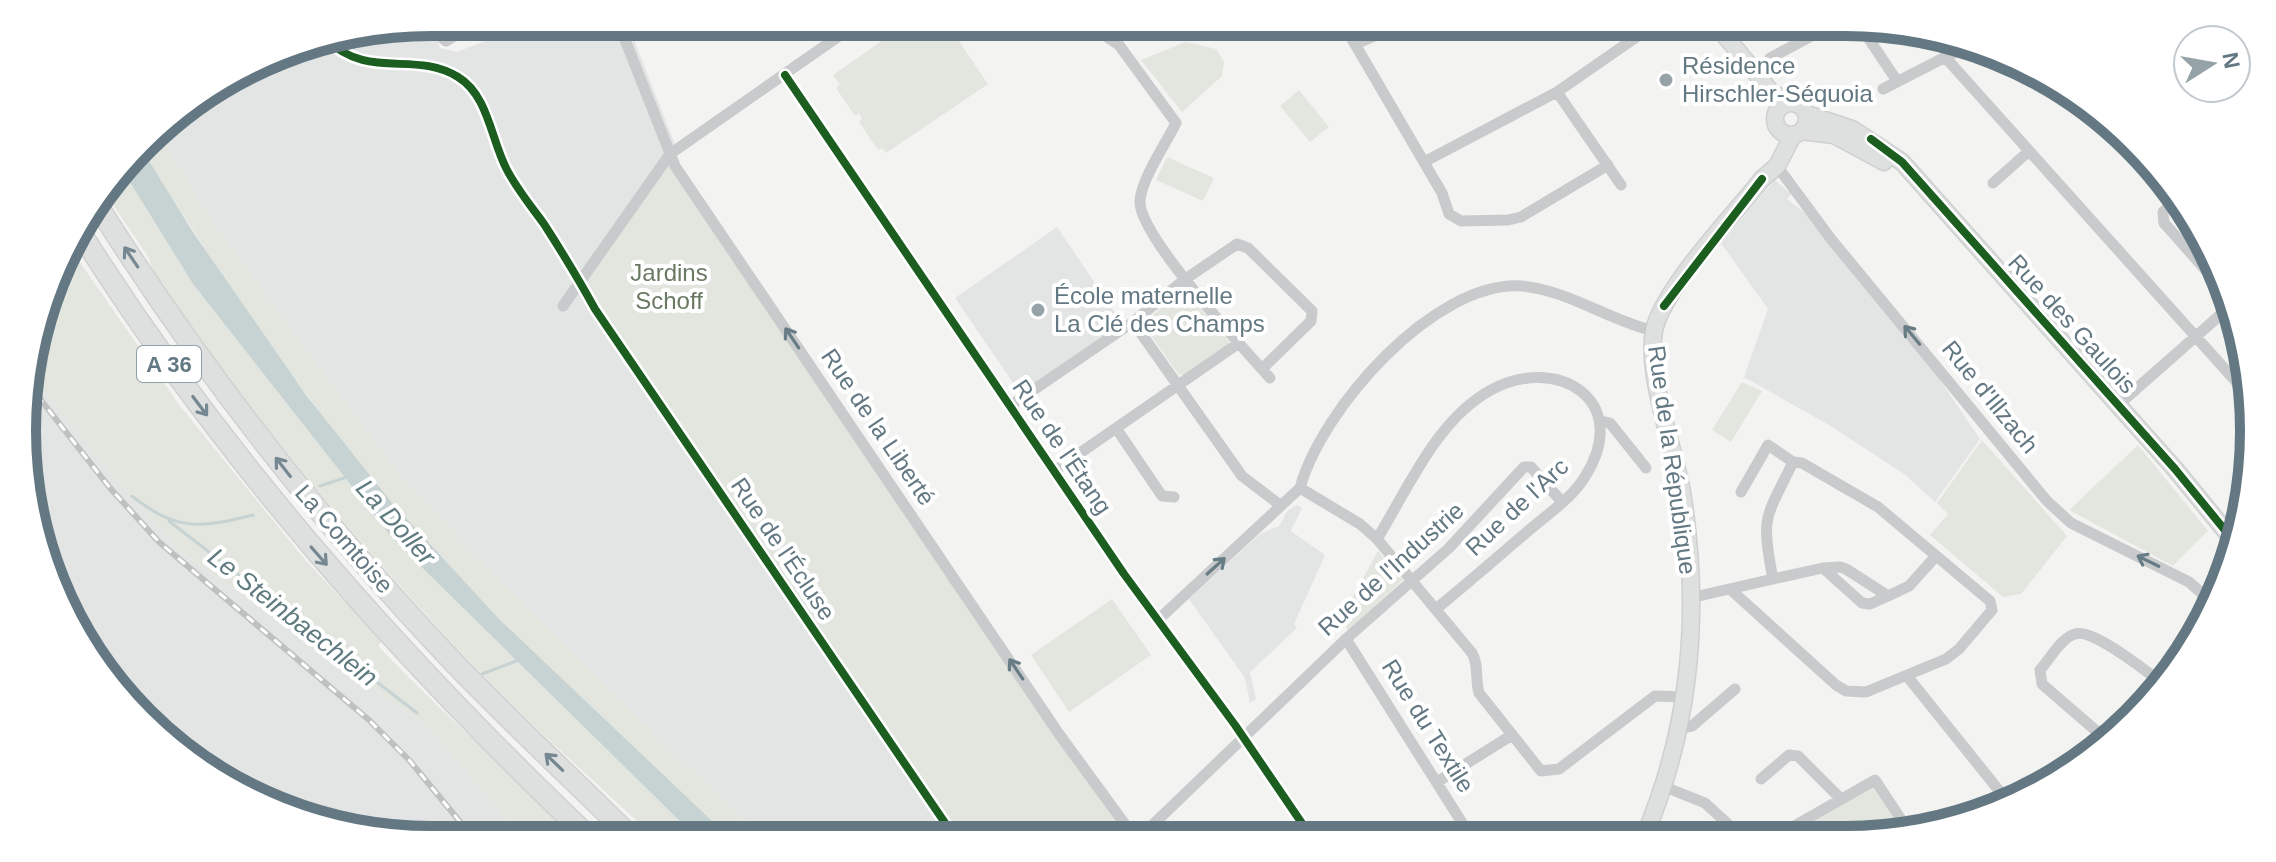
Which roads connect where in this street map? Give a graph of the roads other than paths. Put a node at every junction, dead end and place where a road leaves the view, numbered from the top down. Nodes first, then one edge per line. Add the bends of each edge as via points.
1 (624, 36) edge
2 (839, 36) edge
3 (1105, 36) edge
4 (1351, 36) edge
5 (1374, 36) edge
6 (1638, 36) edge
7 (1725, 36) edge
8 (1812, 36) edge
9 (1868, 37) edge
10 (1356, 44) junction
11 (337, 47) edge
12 (1956, 52) edge
13 (1945, 57) junction
14 (1770, 58) dead end
15 (785, 75) junction
16 (1897, 81) junction
17 (1883, 89) dead end
18 (1557, 92) junction
19 (1771, 92) junction
20 (1789, 102) junction
21 (1807, 114) junction
22 (1787, 127) junction
23 (2028, 152) junction
24 (670, 154) junction
25 (1424, 162) junction
26 (1608, 165) junction
27 (1777, 166) junction
28 (1762, 179) junction
29 (1993, 183) dead end
30 (1621, 185) dead end
31 (1923, 188) junction
32 (2169, 206) edge
33 (103, 213) edge
34 (86, 240) edge
35 (2205, 269) edge
36 (1184, 280) junction
37 (580, 281) junction
38 (563, 306) dead end
39 (2222, 313) edge
40 (1133, 322) junction
41 (1654, 331) junction
42 (2195, 336) junction
43 (1239, 343) junction
44 (2237, 383) edge
45 (1179, 386) junction
46 (2118, 405) junction
47 (1010, 406) junction
48 (1601, 421) junction
49 (1116, 428) junction
50 (1793, 462) junction
51 (1646, 468) dead end
52 (1054, 471) junction
53 (1300, 488) junction
54 (1741, 492) dead end
55 (1174, 497) dead end
56 (1562, 502) junction
57 (1280, 505) junction
58 (2227, 533) edge
59 (1377, 539) junction
60 (1936, 556) junction
61 (1823, 568) junction
62 (1773, 579) junction
63 (1412, 581) junction
64 (1730, 589) junction
65 (2204, 595) edge
66 (1888, 596) junction
67 (1690, 598) junction
68 (1436, 609) junction
69 (1159, 619) junction
70 (1346, 639) junction
71 (1907, 676) junction
72 (2153, 677) edge
73 (1735, 689) dead end
74 (1686, 697) junction
75 (1681, 728) junction
76 (2099, 733) edge
77 (1512, 735) junction
78 (1243, 737) junction
79 (1761, 779) dead end
80 (1437, 782) junction
81 (1665, 787) junction
82 (2001, 794) edge
83 (1840, 798) junction
84 (1903, 822) edge
85 (578, 826) edge
86 (620, 826) edge
87 (947, 826) edge
88 (1128, 826) edge
89 (1150, 826) edge
90 (1304, 826) edge
91 (1465, 826) edge
92 (1649, 826) edge
93 (1730, 826) edge
94 (1793, 826) edge

1 - 24 street, Rue de la Liberté
2 - 15 street
3 - 36 street via 1119,45 1176,123 1140,202
4 - 10 street
5 - 10 street
6 - 18 street
7 - 19 main road, Rue de la République
8 - 14 street
9 - 16 street
10 - 25 street
11 - 37 street, Rue de l'Écluse via 375,65 436,67 462,79 480,102 506,169
12 - 13 street
13 - 16 street
13 - 23 street
15 - 24 street
15 - 47 street, Rue de l'Étang
16 - 17 street
18 - 25 street
18 - 26 street
19 - 20 main road, Rue de la République
19 - 22 main road, Rue de la République
20 - 21 main road, Rue de la République
20 - 22 main road
21 - 22 main road
21 - 31 main road, Rue des Gaulois via 1871,139 1902,162
22 - 27 main road, Rue de la République
22 - 28 main road, Rue de la République
22 - 31 main road, Rue des Gaulois via 1852,142
23 - 29 street
23 - 42 street
24 - 37 street
88 -> 24 street, Rue de la Liberté via 1059,734
25 - 26 street via 1449,214 1461,221 1521,217
26 - 30 street
27 - 28 main road, Rue de la République
65 -> 27 street, Rue d'Illzach via 2189,582 2071,523 2047,501
28 - 41 main road, Rue de la République via 1674,290
31 - 46 main road, Rue des Gaulois
32 - 35 street via 2163,212 2164,223
86 -> 33 highway, La Comtoise / A 36 via 444,653 348,546 215,379
34 -> 85 highway, La Comtoise / A 36 via 191,394 322,560 423,672
36 - 40 street
36 - 43 street
36 - 43 street via 1234,245 1243,245 1310,306 1311,321 1266,374
37 - 38 street
37 - 87 street, Rue de l'Écluse
39 - 42 street
40 - 45 street
40 - 47 street
41 - 53 street via 1524,286 1476,293 1421,321 1374,368 1339,415
41 - 67 main road, Rue de la République via 1654,368 1682,492
42 - 44 street
42 - 46 street
43 - 45 street
45 - 49 street
45 - 57 street via 1242,476
46 - 58 main road, Rue des Gaulois
47 - 52 street, Rue de l'Étang
48 - 51 street via 1610,423
48 - 56 street, Rue de l'Arc via 1586,477
48 - 59 street via 1591,399 1568,382 1543,378 1490,390 1447,427
49 - 52 street
49 - 55 street via 1162,496
50 - 54 street via 1768,445
50 - 60 street via 1878,507
50 - 62 street via 1764,525
52 - 69 street, Rue de l'Étang
53 - 57 street
53 - 59 street
56 - 63 street, Rue de l'Industrie via 1531,467 1524,467 1498,500
56 - 68 street, Rue de l'Arc
69 -> 57 street
59 - 63 street
60 - 66 street via 1909,586
60 - 71 street via 1990,601 1992,610 1959,649
61 - 62 street
61 - 66 street via 1840,567
61 - 66 street via 1862,603
62 - 64 street
63 - 68 street
63 - 70 street, Rue de l'Industrie
64 - 67 street
64 - 71 street via 1846,691 1866,692
67 - 74 main road, Rue de la République
68 - 77 street via 1472,653 1479,693
69 - 78 street, Rue de l'Étang
70 - 78 street, Rue de l'Industrie
70 - 80 street, Rue du Textile
71 - 82 street
72 - 76 street via 2084,633 2068,637 2039,677
73 - 75 street via 1692,726
74 - 75 main road, Rue de la République
74 - 77 street via 1655,696 1550,773 1541,771
75 - 81 main road, Rue de la République
77 - 80 street
78 - 89 street, Rue de l'Industrie
78 - 90 street, Rue de l'Étang
79 - 83 street via 1789,755 1798,756
80 - 91 street, Rue du Textile
81 - 92 main road, Rue de la République
81 - 93 street via 1705,803
83 - 84 street via 1868,781 1879,782
83 - 94 street

